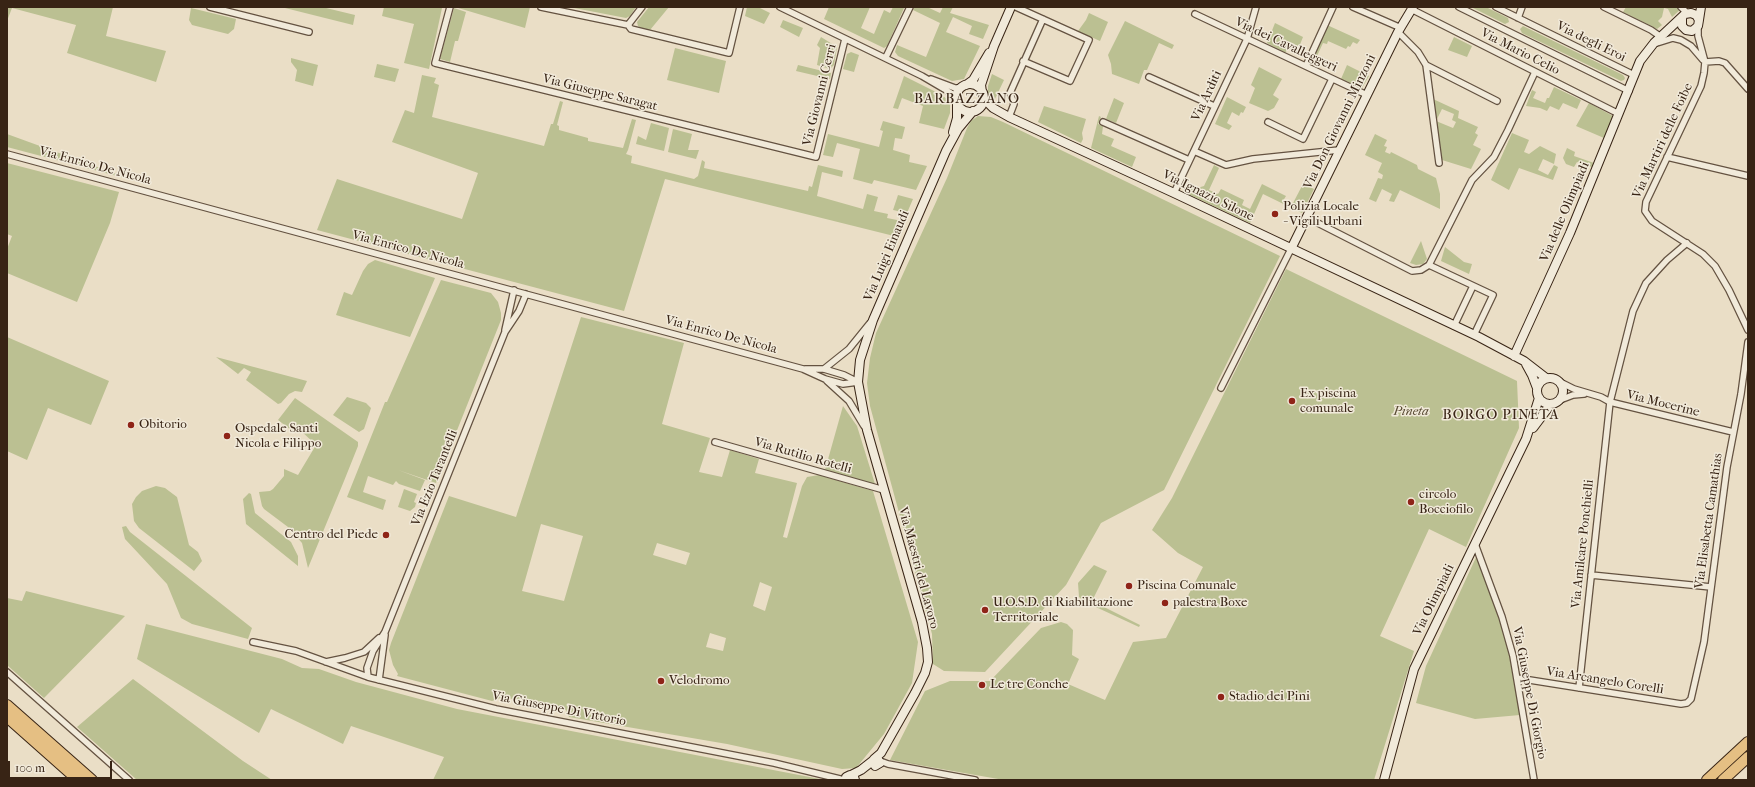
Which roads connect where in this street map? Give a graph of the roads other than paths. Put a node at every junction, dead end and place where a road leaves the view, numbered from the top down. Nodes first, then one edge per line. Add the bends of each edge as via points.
1 (210, 7) edge
2 (450, 7) edge
3 (541, 7) edge
4 (642, 7) edge
5 (740, 7) edge
6 (780, 7) edge
7 (910, 7) edge
8 (1011, 7) edge
9 (1016, 7) edge
10 (1256, 7) edge
11 (1333, 7) edge
12 (1353, 7) edge
13 (1460, 7) edge
14 (1496, 7) edge
15 (1522, 7) edge
16 (1604, 7) edge
17 (1681, 7) edge
18 (1700, 7) edge
19 (1412, 8) edge
20 (1195, 14) dead end
21 (1687, 15) junction
22 (1518, 18) junction
23 (1043, 19) junction
24 (1698, 23) junction
25 (628, 25) junction
26 (1400, 30) junction
27 (1685, 30) junction
28 (1669, 31) junction
29 (309, 32) dead end
30 (1661, 37) junction
31 (1247, 38) junction
32 (845, 39) junction
33 (1654, 43) junction
34 (1700, 44) junction
35 (994, 46) junction
36 (886, 58) junction
37 (1023, 61) junction
38 (1704, 62) junction
39 (1426, 65) junction
40 (1306, 66) junction
41 (1535, 72) junction
42 (1634, 75) junction
43 (922, 76) junction
44 (1149, 77) dead end
45 (1332, 79) junction
46 (964, 86) junction
47 (1748, 89) edge
48 (1629, 91) junction
49 (982, 95) junction
50 (1367, 95) junction
51 (957, 101) junction
52 (1497, 101) dead end
53 (1214, 106) junction
54 (975, 110) junction
55 (1619, 114) junction
56 (1009, 117) junction
57 (1103, 122) dead end
58 (1268, 122) dead end
59 (950, 143) junction
60 (1339, 150) junction
61 (1194, 151) junction
62 (7, 154) edge
63 (816, 157) joint
64 (1667, 158) junction
65 (1189, 160) junction
66 (1439, 163) dead end
67 (1748, 176) edge
68 (1174, 192) junction
69 (1306, 217) junction
70 (1687, 243) junction
71 (1290, 249) junction
72 (1429, 265) junction
73 (1473, 286) junction
74 (514, 290) junction
75 (526, 294) junction
76 (873, 320) junction
77 (1454, 326) junction
78 (1748, 330) edge
79 (505, 332) junction
80 (1474, 335) junction
81 (1748, 342) edge
82 (1514, 356) junction
83 (1524, 361) junction
84 (803, 369) junction
85 (824, 369) junction
86 (1546, 378) junction
87 (825, 379) junction
88 (858, 382) junction
89 (1560, 382) junction
90 (1220, 388) dead end
91 (1537, 388) junction
92 (1589, 393) junction
93 (1539, 398) junction
94 (1560, 400) junction
95 (1610, 402) junction
96 (1551, 404) junction
97 (867, 430) junction
98 (1733, 432) junction
99 (1526, 439) junction
100 (715, 442) dead end
101 (884, 490) junction
102 (1475, 544) junction
103 (1591, 575) junction
104 (1711, 587) junction
105 (385, 632) junction
106 (254, 642) dead end
107 (326, 662) junction
108 (7, 672) edge
109 (368, 677) junction
110 (1517, 678) junction
111 (379, 680) junction
112 (1579, 688) junction
113 (1689, 702) joint
114 (7, 704) edge
115 (7, 717) edge
116 (1748, 742) edge
117 (1748, 756) edge
118 (878, 761) junction
119 (848, 778) edge
120 (78, 780) edge
121 (92, 780) edge
122 (129, 780) edge
123 (975, 780) edge
124 (1384, 780) edge
125 (1534, 780) edge
126 (1707, 780) edge
127 (1723, 780) edge

1 - 29 street
2 - 63 street, Via Giuseppe Saragat via 436,63
3 - 25 street
4 - 25 street
5 - 25 street via 729,53 631,30
6 - 32 street
7 - 36 street
8 - 35 street
9 - 23 street
10 - 31 street, Via Arditi
11 - 40 street
12 - 26 street
13 - 48 street, Via Mario Celio
14 - 22 street, Via degli Eroi
15 - 22 street
16 - 30 street
17 - 21 street
18 - 21 street, Via delle Olimpiadi
18 - 24 street
19 - 26 street, Via Don Giovanni Minzoni
19 - 41 street, Via Mario Celio
20 - 31 street, Via dei Cavalleggeri
21 - 24 street via 1696,15
21 - 27 street via 1681,24
21 - 28 street, Via delle Olimpiadi
22 - 42 street, Via degli Eroi
23 - 37 street
23 - 37 street via 1088,40 1070,81
24 - 27 street via 1692,31
24 - 34 street, Via Martiri delle Foibe
26 - 39 street
26 - 50 street, Via Don Giovanni Minzoni
27 - 28 street via 1674,28
27 - 34 street
28 - 30 street, Via delle Olimpiadi
30 - 33 street, Via delle Olimpiadi
31 - 40 street, Via dei Cavalleggeri
31 - 53 street, Via Arditi
32 - 36 street
32 - 63 street, Via Giovanni Cerri
33 - 38 street via 1672,38 1681,40 1691,46
33 - 42 street, Via delle Olimpiadi via 1640,60
34 - 38 street, Via Martiri delle Foibe
35 - 46 street via 973,80
35 - 49 street via 981,85
36 - 43 street
37 - 56 street via 1010,93 1014,104
38 - 47 street via 1725,63
38 - 64 street, Via Martiri delle Foibe via 1704,73 1697,97
39 - 52 street
39 - 66 street
40 - 45 street, Via dei Cavalleggeri
41 - 55 street, Via Mario Celio
41 - 72 street via 1494,157 1472,180
42 - 48 street, Via delle Olimpiadi
43 - 46 street via 955,88
43 - 51 street via 951,93
44 - 53 street
45 - 50 street, Via dei Cavalleggeri
45 - 58 street via 1303,138
46 - 49 street via 975,86
46 - 51 street
48 - 55 street, Via delle Olimpiadi
49 - 54 street via 983,102
49 - 56 street, Via Ignazio Silone via 993,108
50 - 60 street, Via Don Giovanni Minzoni
51 - 54 street via 964,110
51 - 59 street, Via Luigi Einaudi via 957,118
53 - 61 street, Via Arditi
54 - 56 street, Via Ignazio Silone
54 - 59 street, Via Luigi Einaudi via 958,129
55 - 82 street, Via delle Olimpiadi via 1570,233
56 - 68 street, Via Ignazio Silone
57 - 65 street
59 - 76 street, Via Luigi Einaudi
60 - 61 street via 1253,159 1226,165
60 - 69 street, Via Don Giovanni Minzoni
61 - 65 street, Via Arditi
62 - 74 street, Via Enrico De Nicola
64 - 67 street
64 - 70 street, Via Martiri delle Foibe via 1646,202 1645,211 1652,221
65 - 68 street, Via Arditi
68 - 71 street, Via Ignazio Silone
69 - 71 street, Via Don Giovanni Minzoni
69 - 72 street via 1412,271 1421,270
70 - 78 street, Via Martiri delle Foibe via 1707,257 1722,276
70 - 95 street, Via Amilcare Ponchielli via 1646,283 1633,311
71 - 77 street, Via Ignazio Silone
71 - 90 street
72 - 73 street
73 - 77 street
73 - 80 street via 1493,295
74 - 75 street, Via Enrico De Nicola
74 - 79 street
75 - 79 street via 519,311
75 - 84 street, Via Enrico De Nicola
76 - 85 street via 849,349
76 - 88 street, Via Luigi Einaudi via 860,360
77 - 80 street, Via Ignazio Silone
79 - 105 street, Via Ezio Tarantelli
80 - 82 street, Via Ignazio Silone
81 - 98 street, Via Elisabetta Camathias
82 - 83 street, Via Ignazio Silone
83 - 86 street, Via Ignazio Silone
83 - 91 street
84 - 85 street
84 - 87 street
85 - 88 street
86 - 89 street
86 - 91 street
87 - 88 street via 843,384
87 - 97 street via 849,401
88 - 97 street, Via Maestri del Lavoro
89 - 92 street, Via Mocerine
89 - 94 street via 1563,393
91 - 93 street
92 - 94 street
92 - 95 street, Via Mocerine
93 - 96 street via 1544,403
93 - 99 street, Via Olimpiadi
94 - 96 street
95 - 98 street, Via Mocerine
95 - 103 street, Via Amilcare Ponchielli
96 - 99 street, Via Olimpiadi
97 - 101 street, Via Maestri del Lavoro
98 - 104 street, Via Elisabetta Camathias
99 - 102 street, Via Olimpiadi
100 - 101 street, Via Rutilio Rotelli
101 - 118 street, Via Maestri del Lavoro via 922,622 928,662 921,682
102 - 110 street, Via Giuseppe Di Giorgio via 1502,617
102 - 124 street, Via Olimpiadi via 1414,669
103 - 104 street
103 - 112 street, Via Amilcare Ponchielli
104 - 113 street, Via Elisabetta Camathias via 1702,655
105 - 107 street via 364,652
105 - 109 street via 373,651 367,668
105 - 111 street
106 - 107 street, Via Giuseppe Di Vittorio via 280,647
107 - 109 street, Via Giuseppe Di Vittorio
108 - 122 street
109 - 111 street, Via Giuseppe Di Vittorio
110 - 112 street, Via Arcangelo Corelli
110 - 125 street, Via Giuseppe Di Giorgio
111 - 119 street, Via Giuseppe Di Vittorio via 496,709
112 - 113 street, Via Arcangelo Corelli via 1681,704
114 - 121 highway
115 - 120 highway
116 - 126 highway
117 - 127 highway
118 - 119 street, Via Maestri del Lavoro
118 - 123 street

